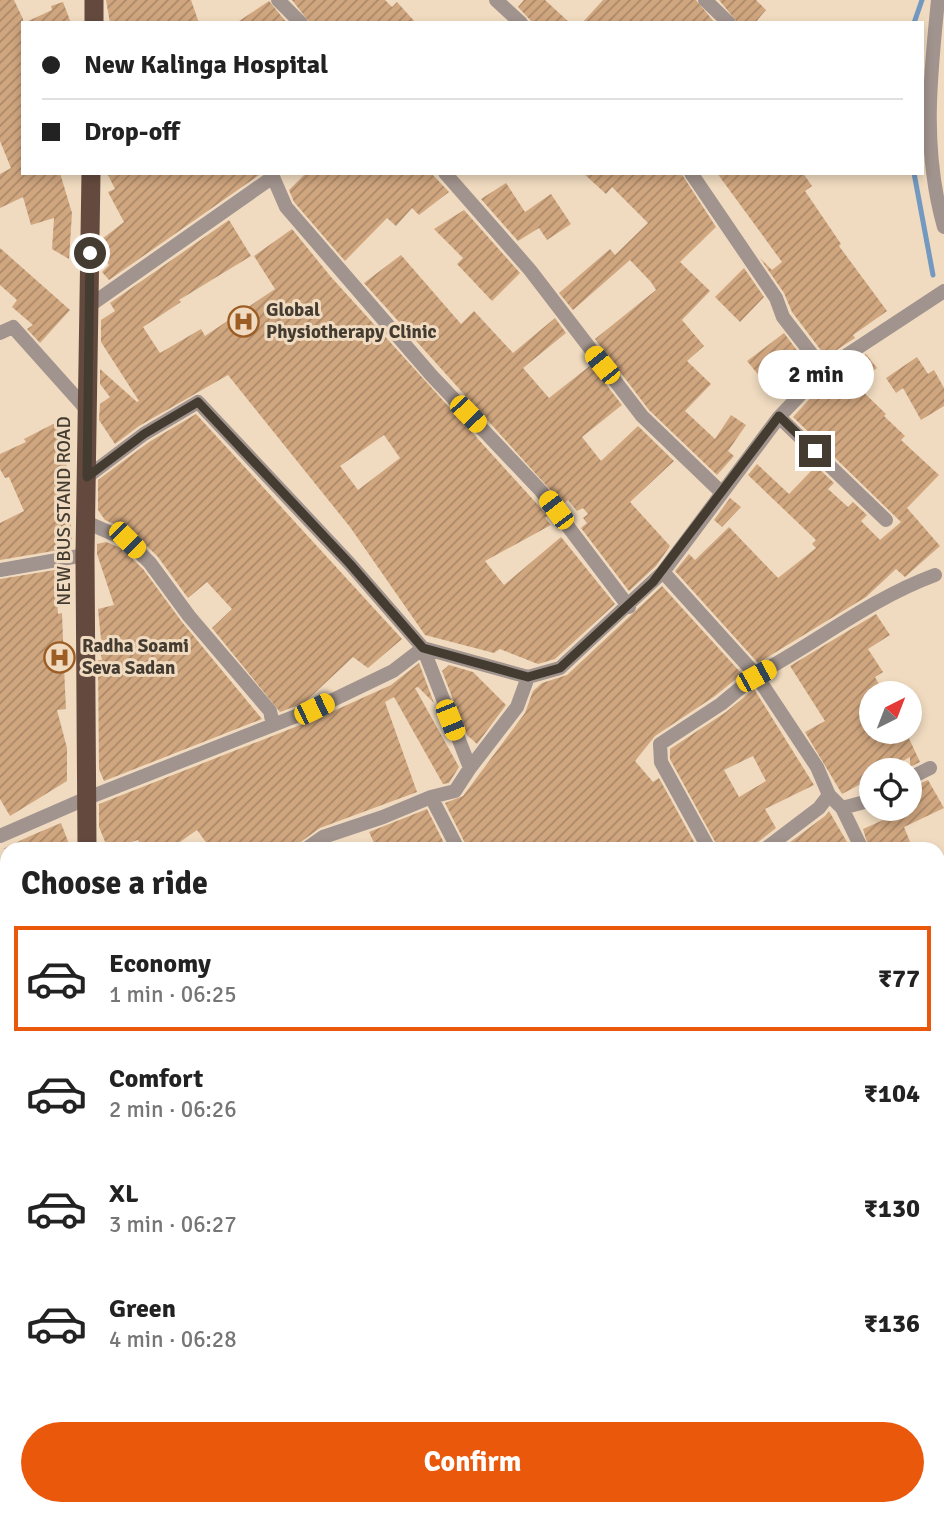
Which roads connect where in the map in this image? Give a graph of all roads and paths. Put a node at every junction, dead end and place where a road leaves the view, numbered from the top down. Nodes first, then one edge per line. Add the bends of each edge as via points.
1 (95, 0) edge
2 (278, 0) edge
3 (496, 0) edge
4 (705, 0) edge
5 (938, 0) edge
6 (94, 21) edge
7 (299, 21) edge
8 (519, 21) edge
9 (727, 21) edge
10 (929, 93) junction
11 (944, 97) edge
12 (91, 175) edge
13 (276, 175) edge
14 (447, 175) edge
15 (692, 175) edge
16 (944, 227) edge
17 (944, 291) edge
18 (89, 306) junction
19 (0, 333) edge
20 (824, 370) junction
21 (88, 411) junction
22 (779, 416) junction
23 (87, 477) junction
24 (722, 493) junction
25 (886, 520) dead end
26 (88, 523) junction
27 (85, 555) junction
28 (0, 570) edge
29 (663, 572) junction
30 (935, 575) dead end
31 (629, 607) junction
32 (423, 648) junction
33 (756, 676) junction
34 (528, 677) junction
35 (273, 725) junction
36 (470, 768) junction
37 (930, 768) dead end
38 (922, 772) edge
39 (829, 795) junction
40 (431, 797) junction
41 (85, 799) junction
42 (859, 803) edge
43 (842, 808) junction
44 (0, 836) edge
45 (87, 842) edge
46 (316, 842) edge
47 (454, 842) edge
48 (705, 842) edge
49 (774, 842) edge
50 (859, 842) edge

1 - 6 highway
2 - 7 street
3 - 8 street
4 - 9 street
5 - 10 street
10 - 11 street
10 - 16 street via 927,110
12 - 18 highway, NEW BUS STAND ROAD
13 - 18 street
13 - 31 street via 286,207 432,376 541,491
14 - 24 street via 530,270 642,416
15 - 20 street via 776,298 783,317
17 - 20 street
18 - 21 highway, NEW BUS STAND ROAD
19 - 21 street via 13,327
20 - 22 street
21 - 23 highway, NEW BUS STAND ROAD
22 - 24 street
22 - 25 street
23 - 26 highway, NEW BUS STAND ROAD
23 - 32 street via 144,434 198,402
24 - 29 street
26 - 27 highway, NEW BUS STAND ROAD
26 - 35 street via 127,540 150,562 270,711
27 - 28 street
27 - 41 highway, NEW BUS STAND ROAD
29 - 31 street
29 - 33 street
30 - 33 street via 878,601
31 - 34 street via 560,668
32 - 34 street
32 - 35 street via 393,671
32 - 36 street
33 - 39 street via 817,767
33 - 48 street via 660,744 661,762
34 - 36 street via 517,707
35 - 41 street
36 - 40 street via 455,792
37 - 38 street
39 - 43 street
39 - 49 street
40 - 46 street
40 - 47 street
41 - 44 street
41 - 45 highway, NEW BUS STAND ROAD
42 - 43 street
43 - 50 street

